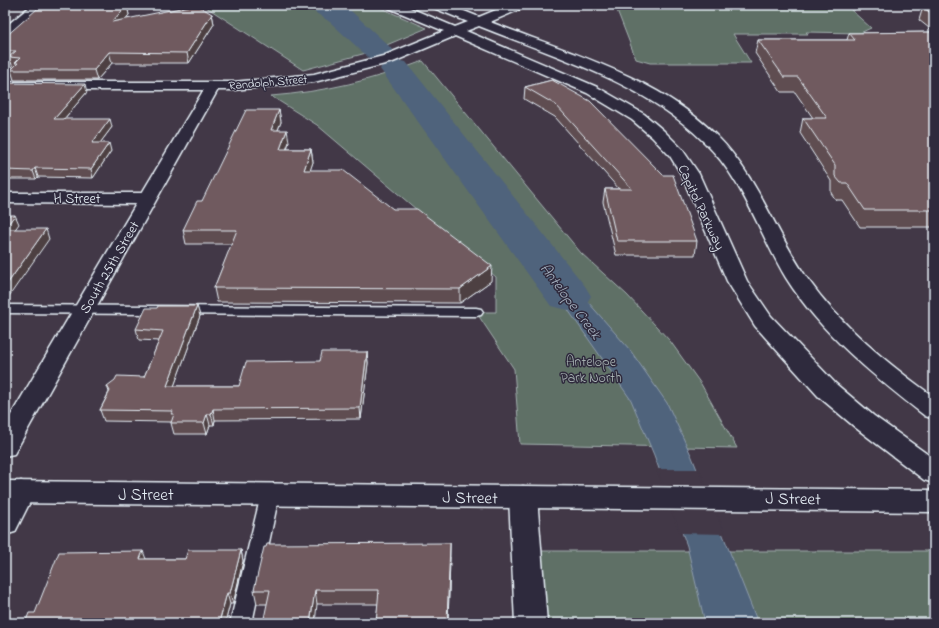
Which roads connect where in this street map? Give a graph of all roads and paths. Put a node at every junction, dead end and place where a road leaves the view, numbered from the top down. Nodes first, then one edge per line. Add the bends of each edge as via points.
1 (39, 5) edge
2 (393, 5) edge
3 (438, 5) edge
4 (519, 5) edge
5 (480, 21) junction
6 (456, 31) junction
7 (5, 34) edge
8 (5, 86) edge
9 (213, 86) junction
10 (5, 198) edge
11 (148, 199) junction
12 (5, 309) edge
13 (84, 309) junction
14 (476, 312) dead end
15 (934, 410) edge
16 (5, 448) edge
17 (934, 473) edge
18 (13, 492) edge
19 (270, 495) junction
20 (522, 497) junction
21 (934, 501) edge
22 (5, 524) edge
23 (241, 623) edge
24 (531, 623) edge

1 - 7 main road
2 - 6 main road, Capitol Parkway
3 - 5 main road
4 - 5 main road, Randolph Street
5 - 6 main road, Randolph Street
5 - 15 main road via 619,78 658,98 699,128 732,162 746,183 788,264 831,322 875,364
6 - 9 main road, Randolph Street via 388,59 338,73 270,84
6 - 17 main road, Capitol Parkway via 592,90 638,117 658,134 676,153 690,174 737,281 763,321 827,390
8 - 9 main road, Randolph Street
9 - 11 main road, South 25th Street
10 - 11 main road, H Street
11 - 13 main road, South 25th Street
12 - 13 lane
13 - 14 lane
13 - 16 main road, South 25th Street
18 - 19 main road, J Street
18 - 22 main road
19 - 20 main road, J Street
19 - 23 lane
20 - 21 main road, J Street
20 - 24 main road

